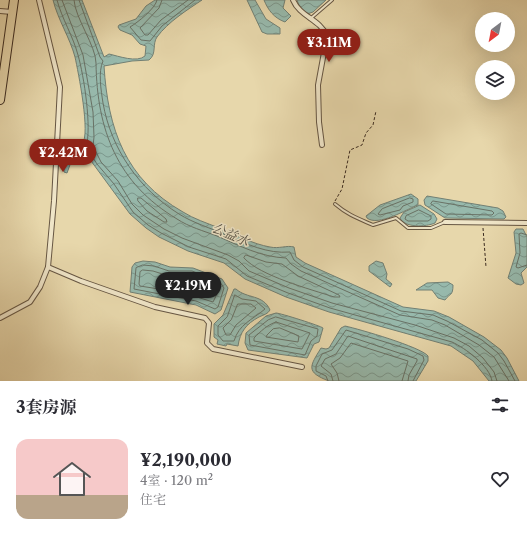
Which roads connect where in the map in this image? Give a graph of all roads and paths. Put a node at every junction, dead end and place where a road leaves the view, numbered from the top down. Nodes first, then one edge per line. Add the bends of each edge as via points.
1 (14, 0) edge
2 (39, 0) edge
3 (293, 0) edge
4 (332, 0) edge
5 (0, 10) edge
6 (12, 12) junction
7 (310, 19) junction
8 (0, 100) edge
9 (376, 111) dead end
10 (322, 145) dead end
11 (335, 204) joint
12 (444, 222) joint
13 (482, 222) junction
14 (527, 223) edge
15 (48, 267) junction
16 (486, 267) dead end
17 (0, 318) edge
18 (302, 367) dead end

1 - 6 highway
2 - 15 street via 60,87
3 - 7 street via 298,9
4 - 7 lane
5 - 6 street
6 - 8 highway
7 - 10 street via 324,30 327,36 318,85
9 - 11 path via 373,125 366,133 362,145 350,150 342,189
11 - 12 lane via 348,215 373,224 396,218 408,228 431,228
12 - 13 street
13 - 14 street
13 - 16 path
15 - 17 street via 40,287 30,302
15 - 18 street via 155,307 205,318 209,323 207,343 213,349

